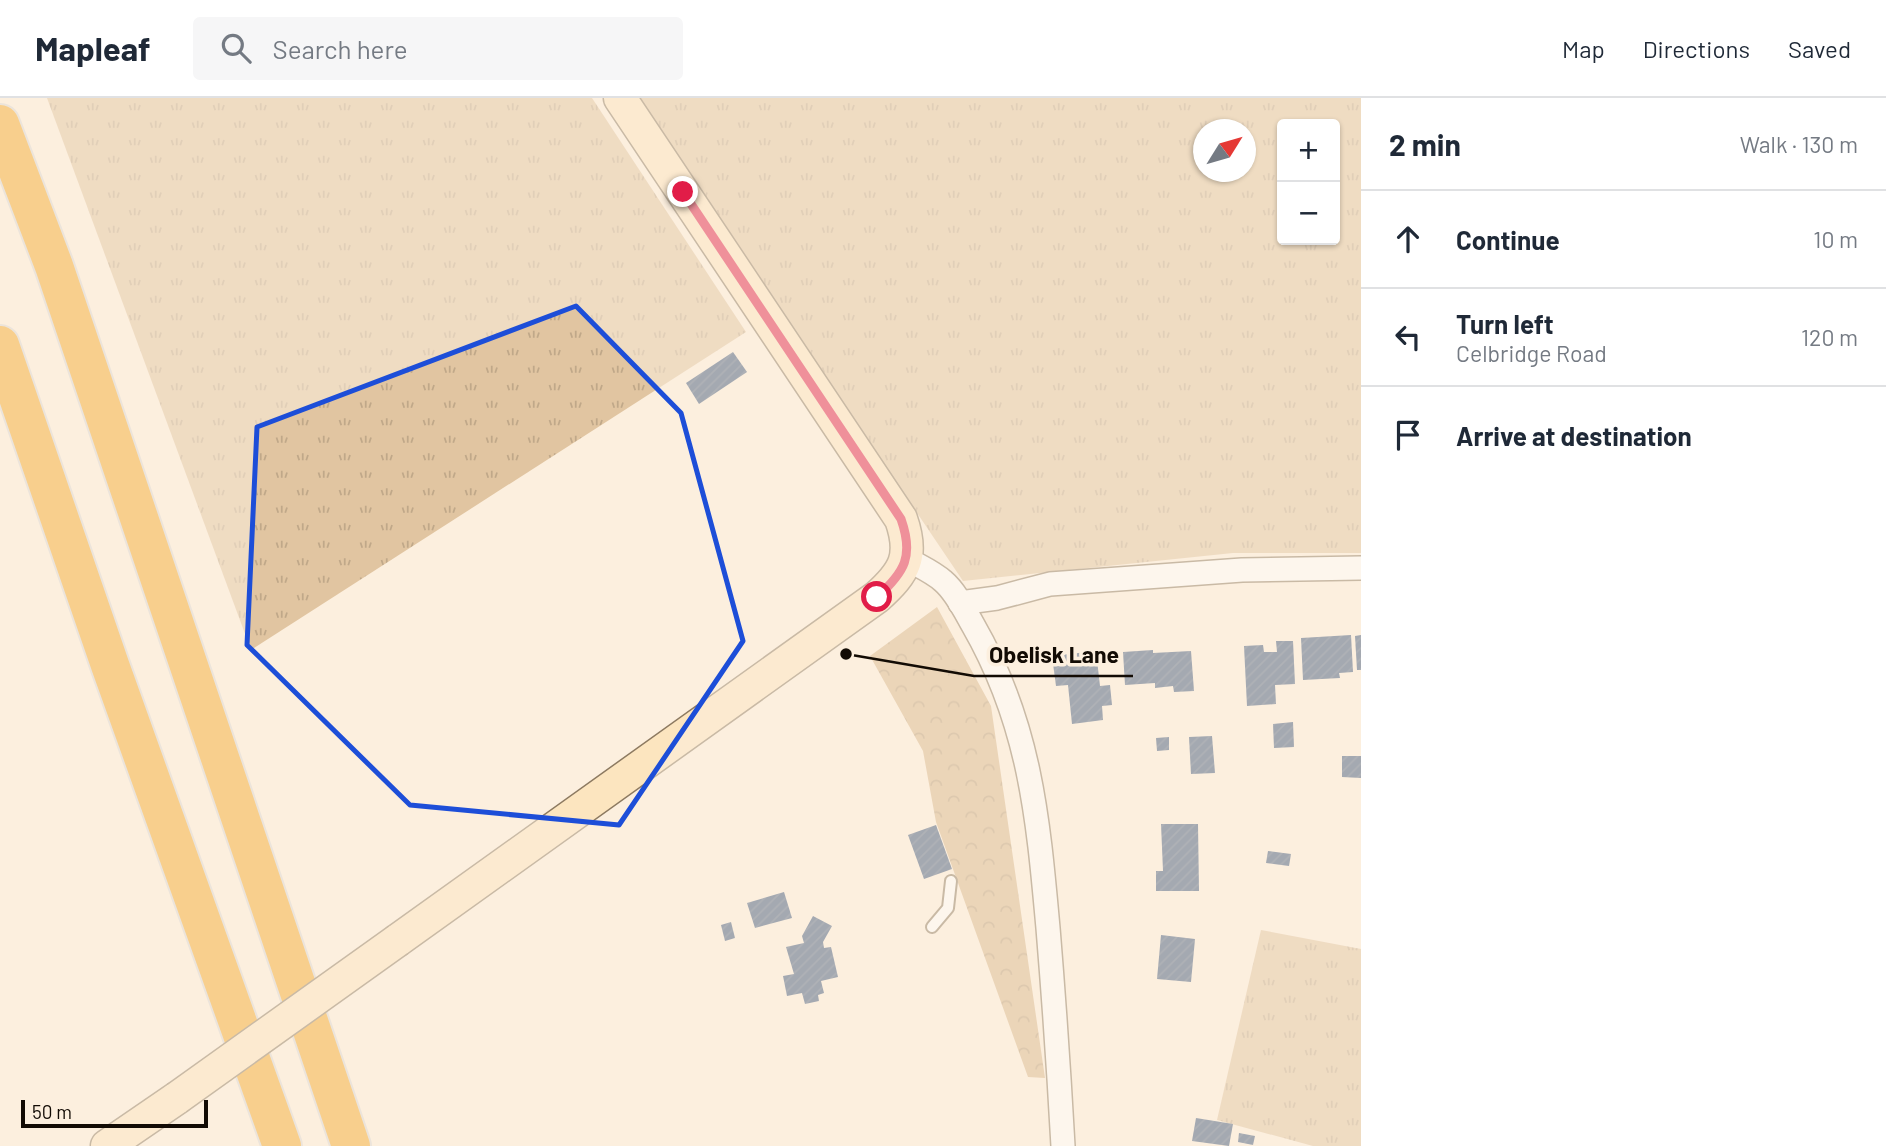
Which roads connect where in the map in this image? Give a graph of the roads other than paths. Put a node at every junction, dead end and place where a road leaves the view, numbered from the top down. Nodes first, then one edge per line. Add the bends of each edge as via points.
1 (620, 98) edge
2 (0, 124) edge
3 (0, 345) edge
4 (907, 559) junction
5 (1361, 568) edge
6 (960, 603) junction
7 (951, 881) dead end
8 (932, 927) dead end
9 (107, 1146) edge
10 (282, 1146) edge
11 (351, 1146) edge
12 (1063, 1146) edge

1 - 4 main road via 901,519 908,539
2 - 11 highway via 54,266
3 - 10 highway
4 - 6 street via 945,582
4 - 9 main road, bridge via 894,582 877,597
5 - 6 street via 1242,570 1050,584
6 - 12 street via 1005,692 1031,778 1058,1038
7 - 8 lane via 948,908

